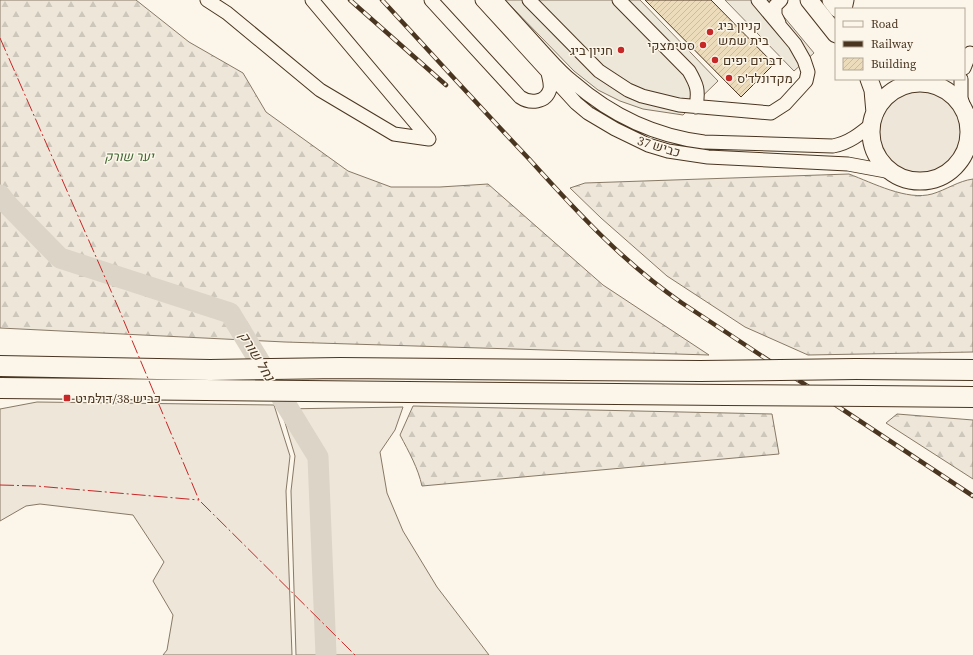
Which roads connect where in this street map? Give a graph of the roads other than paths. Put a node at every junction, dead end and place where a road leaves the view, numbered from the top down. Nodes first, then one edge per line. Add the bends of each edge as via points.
1 (206, 0) edge
2 (312, 0) edge
3 (431, 0) edge
4 (482, 0) edge
5 (496, 0) edge
6 (529, 0) edge
7 (619, 0) edge
8 (758, 0) edge
9 (781, 0) edge
10 (809, 0) edge
11 (831, 0) edge
12 (837, 8) edge
13 (782, 28) junction
14 (835, 33) edge
15 (969, 55) edge
16 (965, 65) edge
17 (548, 73) junction
18 (870, 80) edge
19 (961, 80) edge
20 (922, 81) edge
21 (696, 107) junction
22 (873, 119) junction
23 (968, 119) edge
24 (973, 165) edge
25 (891, 172) junction
26 (948, 173) junction
27 (1, 366) edge
28 (973, 370) edge
29 (0, 388) edge
30 (46, 389) junction
31 (0, 397) edge
32 (973, 397) edge

1 - 2 street via 227,13 338,102 394,134 429,139
3 - 17 street via 520,97 536,102 548,94
4 - 17 street, כביש 37
5 - 22 street, כביש 37 via 572,82 625,118 663,134 704,142 833,146 851,140
6 - 21 street via 590,63 615,82 642,96
7 - 21 street via 689,71 697,85
8 - 13 street
9 - 13 street via 775,6 775,15
10 - 14 main road
11 - 12 main road
13 - 21 street via 795,44 808,72 806,81 785,104 771,113
15 - 16 street
17 - 25 street, כביש 37 via 588,112 632,138 668,151 708,157 848,164
18 - 22 main road via 873,90
19 - 23 street via 961,98
20 - 22 main road via 893,91 882,100
20 - 23 main road via 948,92 959,102
22 - 25 main road via 871,139 874,150
23 - 26 main road via 970,134 967,149 960,162
24 - 26 main road
25 - 26 main road via 904,179 920,182 935,180
27 - 28 highway, bridge via 210,370
29 - 30 highway
30 - 31 highway
30 - 32 highway, bridge

